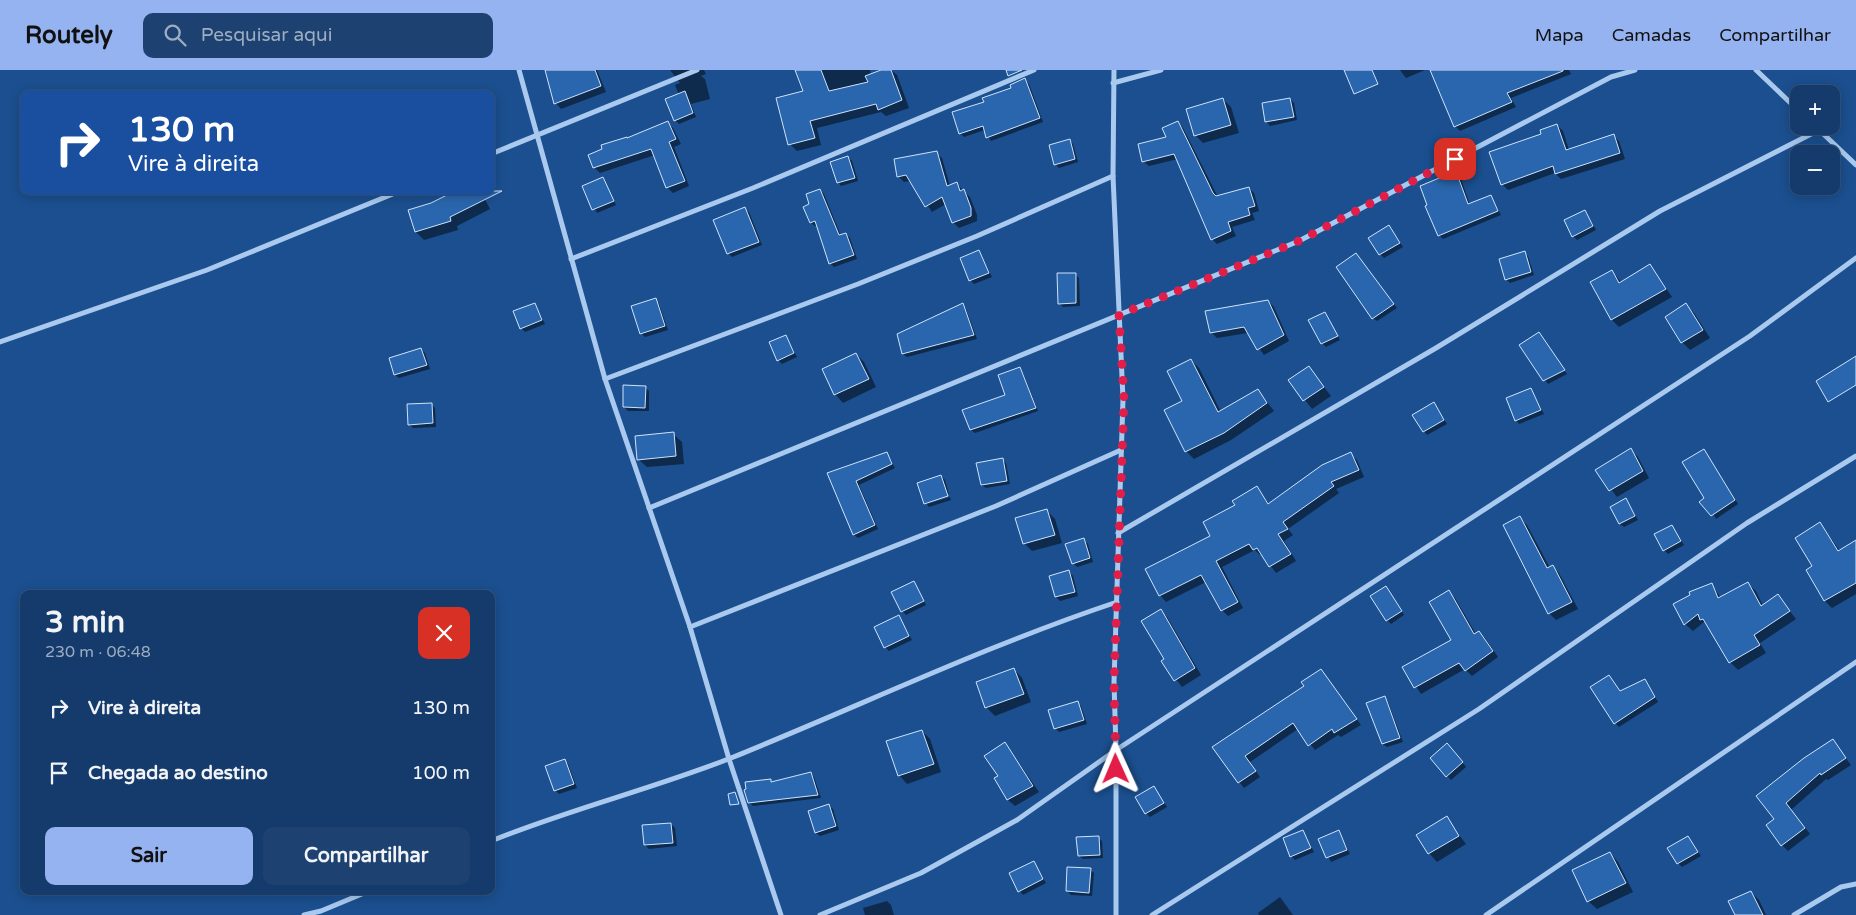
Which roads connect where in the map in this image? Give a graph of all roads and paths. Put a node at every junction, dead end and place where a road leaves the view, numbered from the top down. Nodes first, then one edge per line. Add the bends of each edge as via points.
1 (519, 70) edge
2 (697, 70) edge
3 (1034, 70) edge
4 (1114, 70) edge
5 (1161, 70) edge
6 (1634, 70) edge
7 (1756, 70) edge
8 (1113, 83) junction
9 (1790, 102) edge
10 (1804, 135) edge
11 (1824, 135) edge
12 (537, 136) junction
13 (495, 152) edge
14 (1856, 165) edge
15 (1113, 176) junction
16 (390, 195) edge
17 (1856, 258) edge
18 (570, 260) junction
19 (1119, 315) junction
20 (0, 342) edge
21 (605, 379) junction
22 (1121, 450) junction
23 (1856, 456) edge
24 (650, 508) junction
25 (1118, 532) junction
26 (1117, 602) junction
27 (690, 627) junction
28 (1856, 662) edge
29 (1116, 750) junction
30 (729, 758) junction
31 (495, 839) edge
32 (1856, 884) edge
33 (360, 895) edge
34 (304, 915) edge
35 (781, 915) edge
36 (820, 915) edge
37 (1116, 915) edge
38 (1152, 915) edge
39 (1486, 915) edge
40 (1794, 915) edge

1 - 12 street
2 - 12 street
3 - 18 street via 753,188
4 - 8 street
5 - 8 street
6 - 19 street via 1610,77 1299,241
7 - 9 street
8 - 15 street
10 - 25 street via 1660,211 1428,353
11 - 14 street
12 - 13 street
12 - 18 street
15 - 19 street
15 - 21 street via 868,280
16 - 20 street via 207,270
17 - 29 street via 1750,336
18 - 21 street
19 - 22 street via 1124,399
19 - 24 street
21 - 24 street
22 - 25 street
22 - 27 street via 996,506
23 - 38 street via 1747,524 1479,709
24 - 27 street
25 - 26 street
26 - 29 street
26 - 30 street via 1043,627
27 - 30 street
28 - 39 street
29 - 36 street via 1008,825 921,873
29 - 37 street
30 - 31 street
30 - 35 street
32 - 40 street via 1841,887
33 - 34 street

